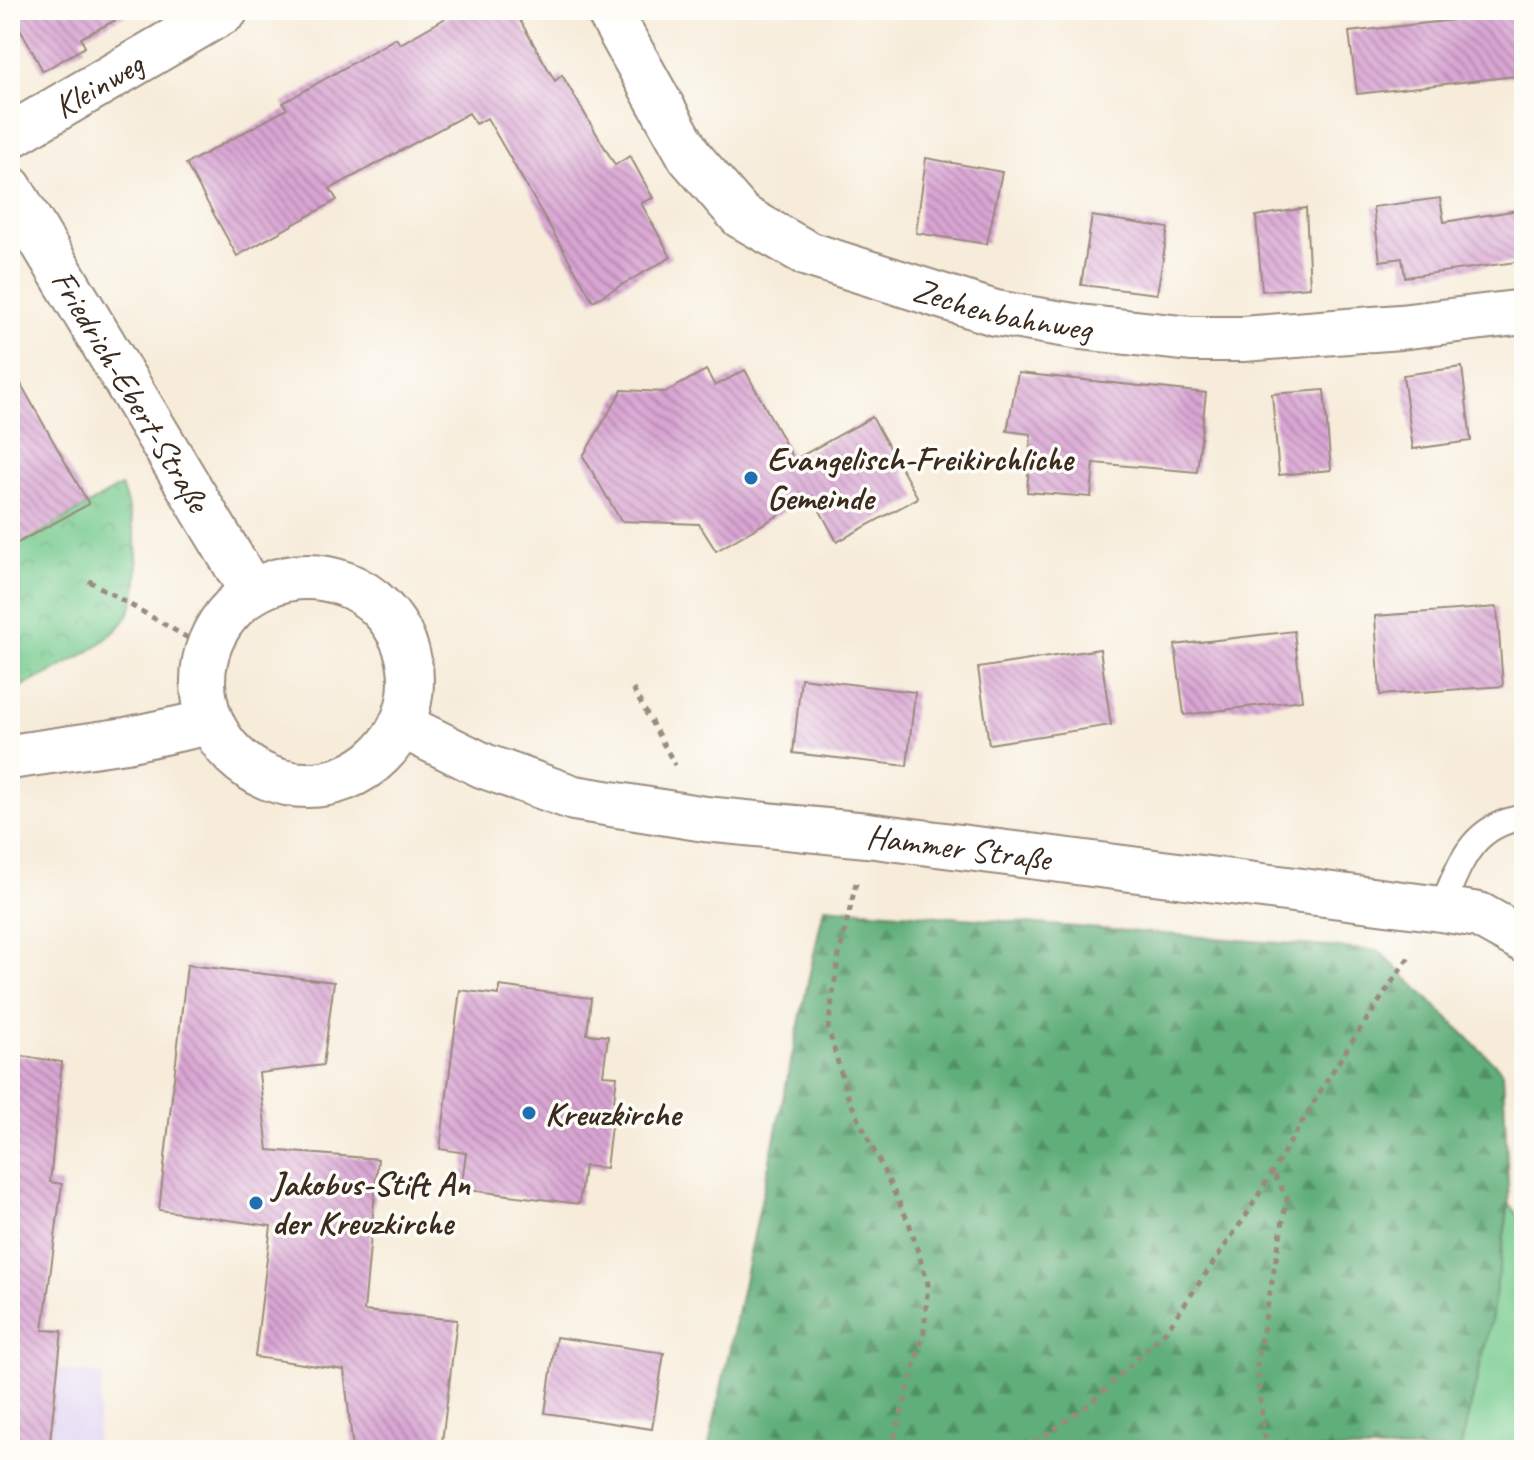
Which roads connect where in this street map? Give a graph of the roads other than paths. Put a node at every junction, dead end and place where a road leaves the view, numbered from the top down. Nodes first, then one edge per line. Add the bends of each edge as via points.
1 (226, 10) edge
2 (608, 10) edge
3 (10, 136) edge
4 (10, 188) edge
5 (1524, 312) edge
6 (252, 592) junction
7 (210, 722) junction
8 (401, 725) junction
9 (10, 757) edge
10 (1524, 817) edge
11 (1441, 909) junction
12 (1524, 940) edge

1 - 3 main road, Kleinweg
2 - 5 main road, Zechenbahnweg via 690,157 741,216 808,254 995,313 1191,339 1400,327
4 - 6 main road, Friedrich-Ebert-Straße
6 - 7 main road via 217,626 207,649 202,674
6 - 8 main road via 279,580 308,576 365,593 403,638 411,667 410,697
7 - 8 main road via 243,764 291,784 344,778 387,748
7 - 9 main road
8 - 11 main road, Hammer Straße via 484,766 574,798 705,819
10 - 11 lane via 1474,840
11 - 12 main road, Hammer Straße via 1479,915

